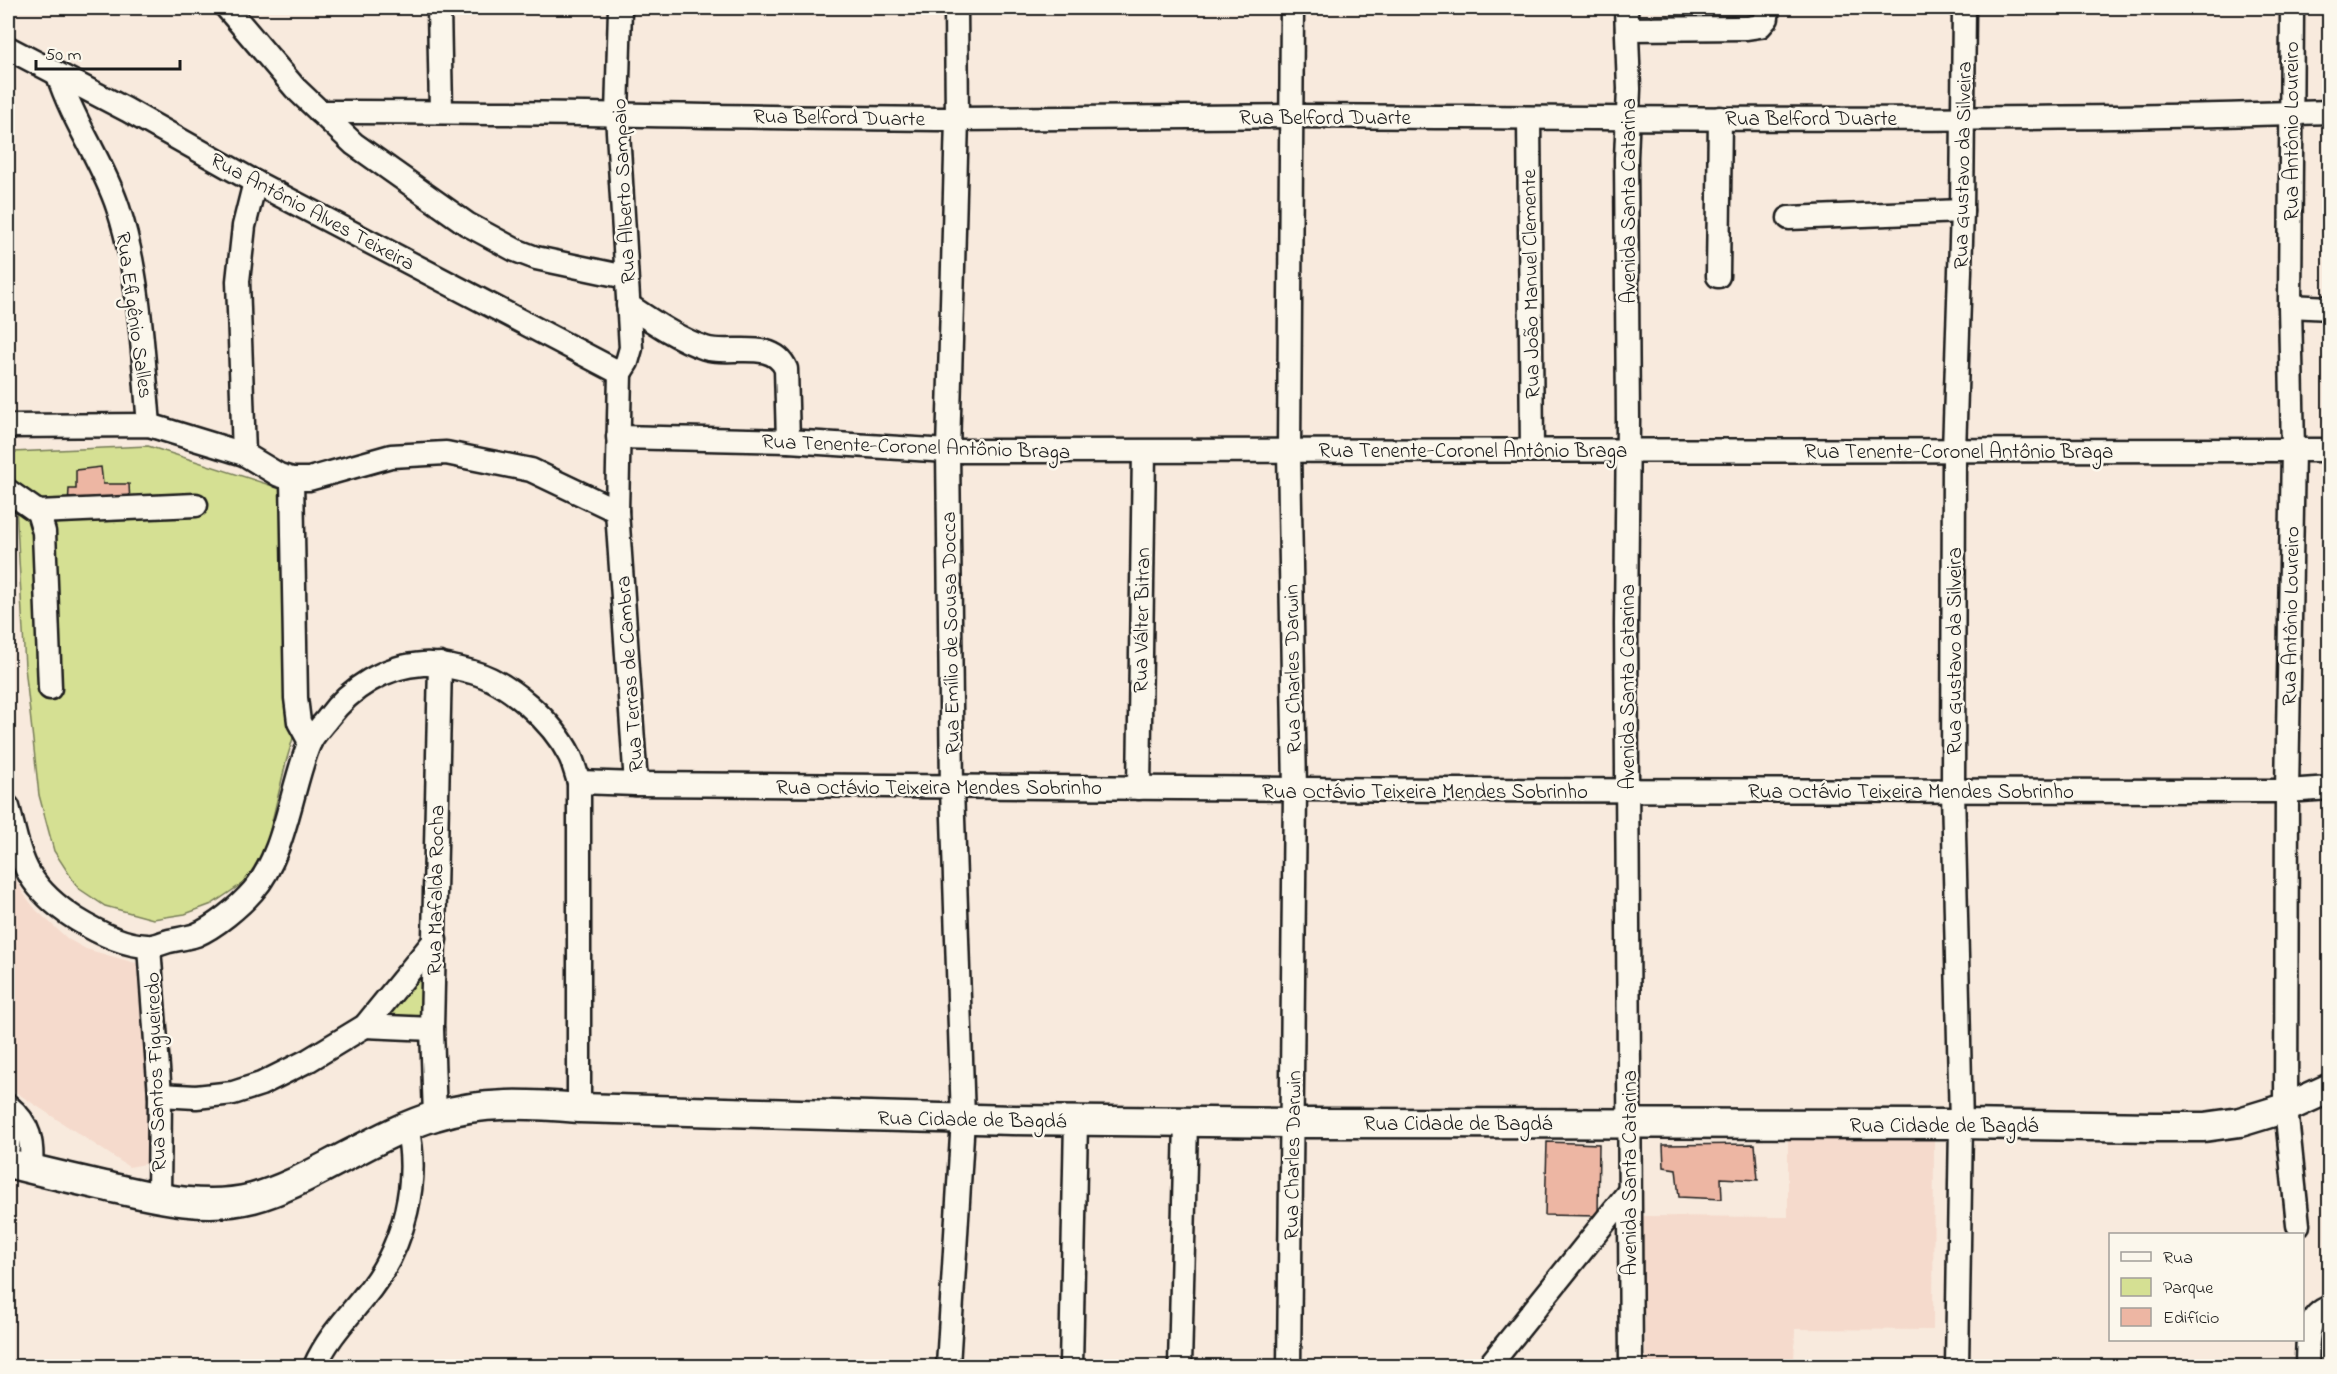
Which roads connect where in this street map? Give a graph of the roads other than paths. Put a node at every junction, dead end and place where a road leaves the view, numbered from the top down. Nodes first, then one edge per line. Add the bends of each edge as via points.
1 (227, 8) edge
2 (439, 8) edge
3 (620, 8) edge
4 (956, 8) edge
5 (1292, 8) edge
6 (1767, 8) edge
7 (1964, 8) edge
8 (2292, 8) edge
9 (1627, 18) edge
10 (8, 48) edge
11 (58, 75) junction
12 (441, 111) junction
13 (320, 112) junction
14 (2330, 112) edge
15 (2291, 114) junction
16 (617, 115) junction
17 (1292, 116) junction
18 (957, 118) junction
19 (1529, 118) junction
20 (1720, 118) junction
21 (1964, 118) junction
22 (1627, 119) junction
23 (255, 182) junction
24 (1962, 211) junction
25 (1789, 218) dead end
26 (1718, 276) dead end
27 (626, 277) junction
28 (628, 305) junction
29 (2290, 306) junction
30 (2330, 308) edge
31 (620, 373) junction
32 (149, 425) junction
33 (8, 426) edge
34 (618, 437) junction
35 (788, 441) junction
36 (1628, 449) junction
37 (1532, 450) junction
38 (2293, 450) junction
39 (2330, 450) edge
40 (948, 451) junction
41 (1289, 451) junction
42 (1144, 452) junction
43 (1954, 452) junction
44 (244, 454) junction
45 (292, 479) junction
46 (8, 491) edge
47 (196, 504) dead end
48 (617, 511) junction
49 (38, 512) junction
50 (440, 664) junction
51 (50, 688) dead end
52 (310, 741) junction
53 (579, 782) junction
54 (636, 784) junction
55 (952, 788) junction
56 (1139, 788) junction
57 (2330, 788) edge
58 (1294, 790) junction
59 (2287, 790) junction
60 (1953, 791) junction
61 (1628, 792) junction
62 (8, 807) edge
63 (435, 940) junction
64 (149, 947) junction
65 (365, 1026) junction
66 (432, 1029) junction
67 (579, 1060) junction
68 (2330, 1088) edge
69 (160, 1095) junction
70 (542, 1105) junction
71 (8, 1106) edge
72 (579, 1108) junction
73 (2286, 1108) junction
74 (435, 1116) junction
75 (963, 1119) junction
76 (1076, 1121) junction
77 (1186, 1122) junction
78 (1292, 1123) junction
79 (1628, 1123) junction
80 (1961, 1124) junction
81 (8, 1127) edge
82 (407, 1127) junction
83 (8, 1147) edge
84 (19, 1166) edge
85 (1628, 1193) junction
86 (159, 1198) junction
87 (2298, 1225) dead end
88 (2330, 1307) edge
89 (315, 1366) edge
90 (948, 1366) edge
91 (1071, 1366) edge
92 (1180, 1366) edge
93 (1289, 1366) edge
94 (1489, 1366) edge
95 (1631, 1366) edge
96 (1957, 1366) edge
97 (2307, 1366) edge

1 - 13 street
2 - 12 street
3 - 16 street, Rua Alberto Sampaio
4 - 18 street, Rua Emílio de Sousa Docca
5 - 17 street, Rua Charles Darwin
6 - 9 street via 1767,18 1760,26 1747,28
7 - 21 street, Rua Gustavo da Silveira
8 - 15 street, Rua Antônio Loureiro
9 - 22 street, Avenida Santa Catarina
10 - 11 street, Rua Antônio Alves Teixeira
11 - 23 street, Rua Antônio Alves Teixeira
11 - 32 street, Rua Efigênio Salles via 123,224 140,329
12 - 13 street, Rua Belford Duarte
12 - 16 street, Rua Belford Duarte
13 - 27 street via 354,144 490,238 536,258
14 - 15 street, Rua Belford Duarte
15 - 21 street, Rua Belford Duarte
15 - 29 street, Rua Antônio Loureiro
16 - 18 street, Rua Belford Duarte
16 - 27 street, Rua Alberto Sampaio
17 - 18 street, Rua Belford Duarte
17 - 19 street, Rua Belford Duarte
17 - 41 street, Rua Charles Darwin
18 - 40 street, Rua Emílio de Sousa Docca
19 - 22 street, Rua Belford Duarte
19 - 37 street, Rua João Manuel Clemente
20 - 21 street, Rua Belford Duarte
20 - 22 street, Rua Belford Duarte
20 - 26 street
21 - 24 street, Rua Gustavo da Silveira
22 - 36 street, Avenida Santa Catarina
23 - 31 street, Rua Antônio Alves Teixeira
23 - 44 street via 244,226 238,281
24 - 25 street
24 - 43 street, Rua Gustavo da Silveira
27 - 28 street, Rua Alberto Sampaio
28 - 31 street, Rua Alberto Sampaio via 631,348
28 - 35 street via 706,348 756,351 781,360 786,369
29 - 30 street
29 - 38 street, Rua Antônio Loureiro
31 - 34 street, Rua Terras de Cambra
32 - 33 street
32 - 44 street
34 - 35 street, Rua Tenente-Coronel Antônio Braga
34 - 48 street, Rua Terras de Cambra
35 - 40 street, Rua Tenente-Coronel Antônio Braga
36 - 37 street, Rua Tenente-Coronel Antônio Braga
36 - 43 street, Rua Tenente-Coronel Antônio Braga
36 - 61 street, Avenida Santa Catarina
37 - 41 street, Rua Tenente-Coronel Antônio Braga
38 - 39 street, Rua Tenente-Coronel Antônio Braga
38 - 43 street, Rua Tenente-Coronel Antônio Braga
38 - 59 street, Rua Antônio Loureiro
40 - 42 street, Rua Tenente-Coronel Antônio Braga
40 - 55 street, Rua Emílio de Sousa Docca
41 - 42 street, Rua Tenente-Coronel Antônio Braga
41 - 58 street, Rua Charles Darwin
42 - 56 street, Rua Válter Bitran
43 - 60 street, Rua Gustavo da Silveira
44 - 45 street
45 - 48 street via 309,479 391,456 446,453 531,470
45 - 52 street via 296,698 299,722
46 - 49 street
47 - 49 street
48 - 54 street, Rua Terras de Cambra
49 - 51 street via 44,532
50 - 52 street via 409,666 367,681 335,707
50 - 53 street via 495,681 529,706 570,755
50 - 63 street, Rua Mafalda Rocha
52 - 64 street via 272,861 262,880 237,908 197,934
53 - 54 street, Rua Terras de Cambra
53 - 67 street
54 - 55 street, Rua Octávio Teixeira Mendes Sobrinho
55 - 56 street, Rua Octávio Teixeira Mendes Sobrinho
55 - 75 street, Rua Emílio de Sousa Docca
56 - 58 street, Rua Octávio Teixeira Mendes Sobrinho
57 - 59 street, Rua Octávio Teixeira Mendes Sobrinho
58 - 61 street, Rua Octávio Teixeira Mendes Sobrinho
58 - 78 street, Rua Charles Darwin
59 - 60 street, Rua Octávio Teixeira Mendes Sobrinho
59 - 73 street, Rua Antônio Loureiro
60 - 61 street, Rua Octávio Teixeira Mendes Sobrinho
60 - 80 street, Rua Gustavo da Silveira
61 - 79 street, Avenida Santa Catarina
62 - 64 street via 22,858 31,877 49,898 105,935
63 - 65 street
63 - 66 street, Rua Mafalda Rocha
64 - 69 street, Rua Santos Figueiredo
65 - 66 street
65 - 69 street via 261,1084 224,1094
66 - 74 street, Rua Mafalda Rocha
67 - 70 street via 564,1089
67 - 72 street
68 - 73 main road, Rua Cidade de Bagdá
69 - 86 street, Rua Santos Figueiredo
70 - 72 main road, Rua Cidade de Bagdá
70 - 74 main road, Rua Cidade de Bagdá via 464,1109
71 - 84 street via 30,1134 32,1145
72 - 75 main road, Rua Cidade de Bagdá
73 - 80 main road, Rua Cidade de Bagdá via 2240,1122 2204,1127
73 - 87 street, Rua Antônio Loureiro
74 - 82 main road, Rua Cidade de Bagdá
75 - 76 main road, Rua Cidade de Bagdá
75 - 90 street, Rua Emílio de Sousa Docca
76 - 77 main road, Rua Cidade de Bagdá
76 - 91 street
77 - 78 main road, Rua Cidade de Bagdá
77 - 92 street
78 - 79 main road, Rua Cidade de Bagdá
78 - 93 street, Rua Charles Darwin
79 - 80 main road, Rua Cidade de Bagdá
79 - 85 street, Avenida Santa Catarina
80 - 96 street, Rua Gustavo da Silveira
81 - 83 street
82 - 86 main road, Rua Cidade de Bagdá via 278,1190 252,1198 211,1203
82 - 89 street via 412,1174 398,1236 381,1274 332,1335
84 - 86 main road, Rua Cidade de Bagdá
85 - 94 street
85 - 95 street, Avenida Santa Catarina
88 - 97 street via 2311,1320

